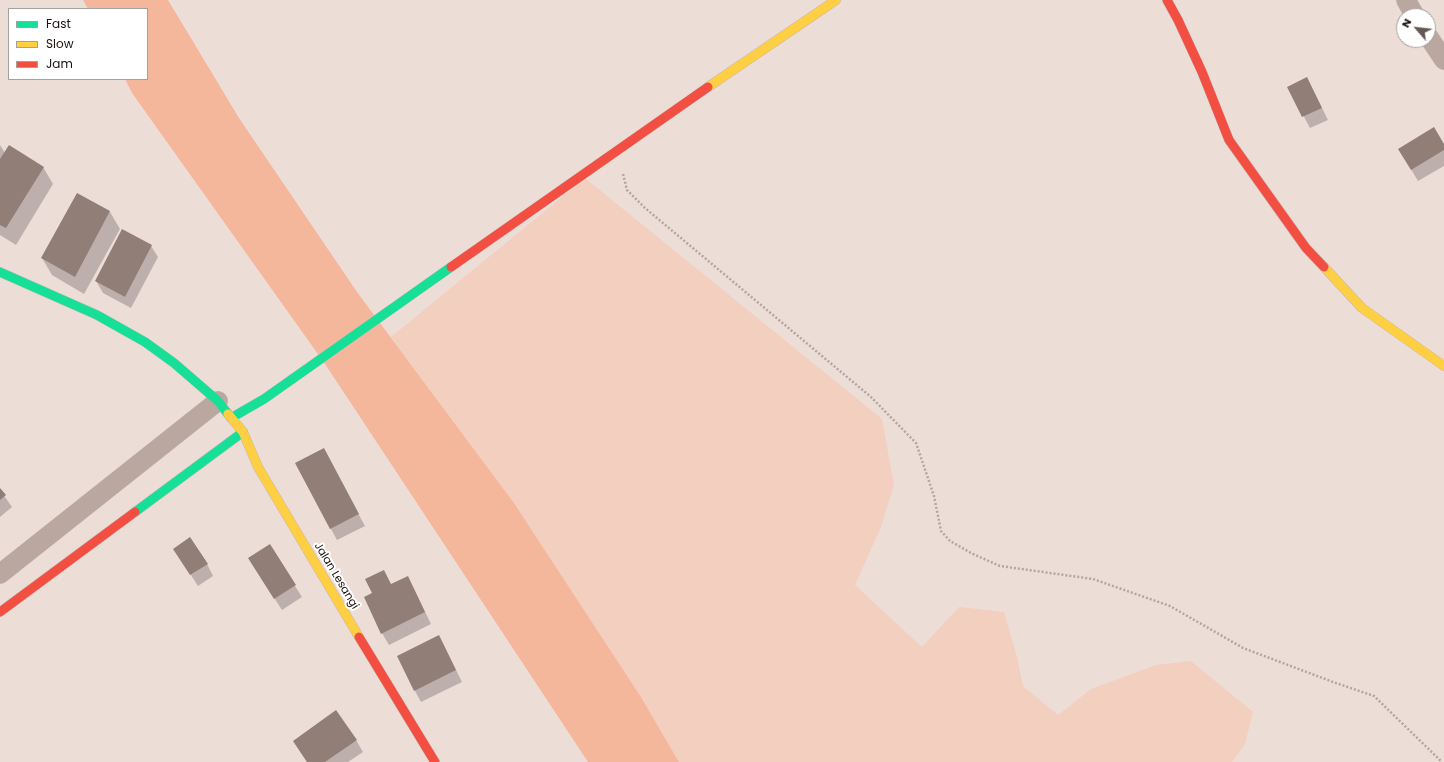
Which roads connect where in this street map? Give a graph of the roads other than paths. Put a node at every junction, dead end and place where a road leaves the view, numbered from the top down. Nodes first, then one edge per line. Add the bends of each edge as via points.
1 (836, 0) edge
2 (1167, 0) edge
3 (1436, 48) edge
4 (1444, 60) edge
5 (0, 272) edge
6 (1444, 366) edge
7 (218, 401) junction
8 (231, 418) junction
9 (243, 432) junction
10 (0, 574) edge
11 (0, 612) edge
12 (435, 762) edge

1 - 8 street via 595,165 264,399
2 - 6 street via 1202,72 1229,140 1306,248 1362,308
3 - 4 street
5 - 7 street, Jalan Lesangi via 98,315 145,342 174,362
7 - 8 street, Jalan Lesangi
7 - 10 street
8 - 9 street, Jalan Lesangi
9 - 11 street
9 - 12 street, Jalan Lesangi via 258,467 296,533

